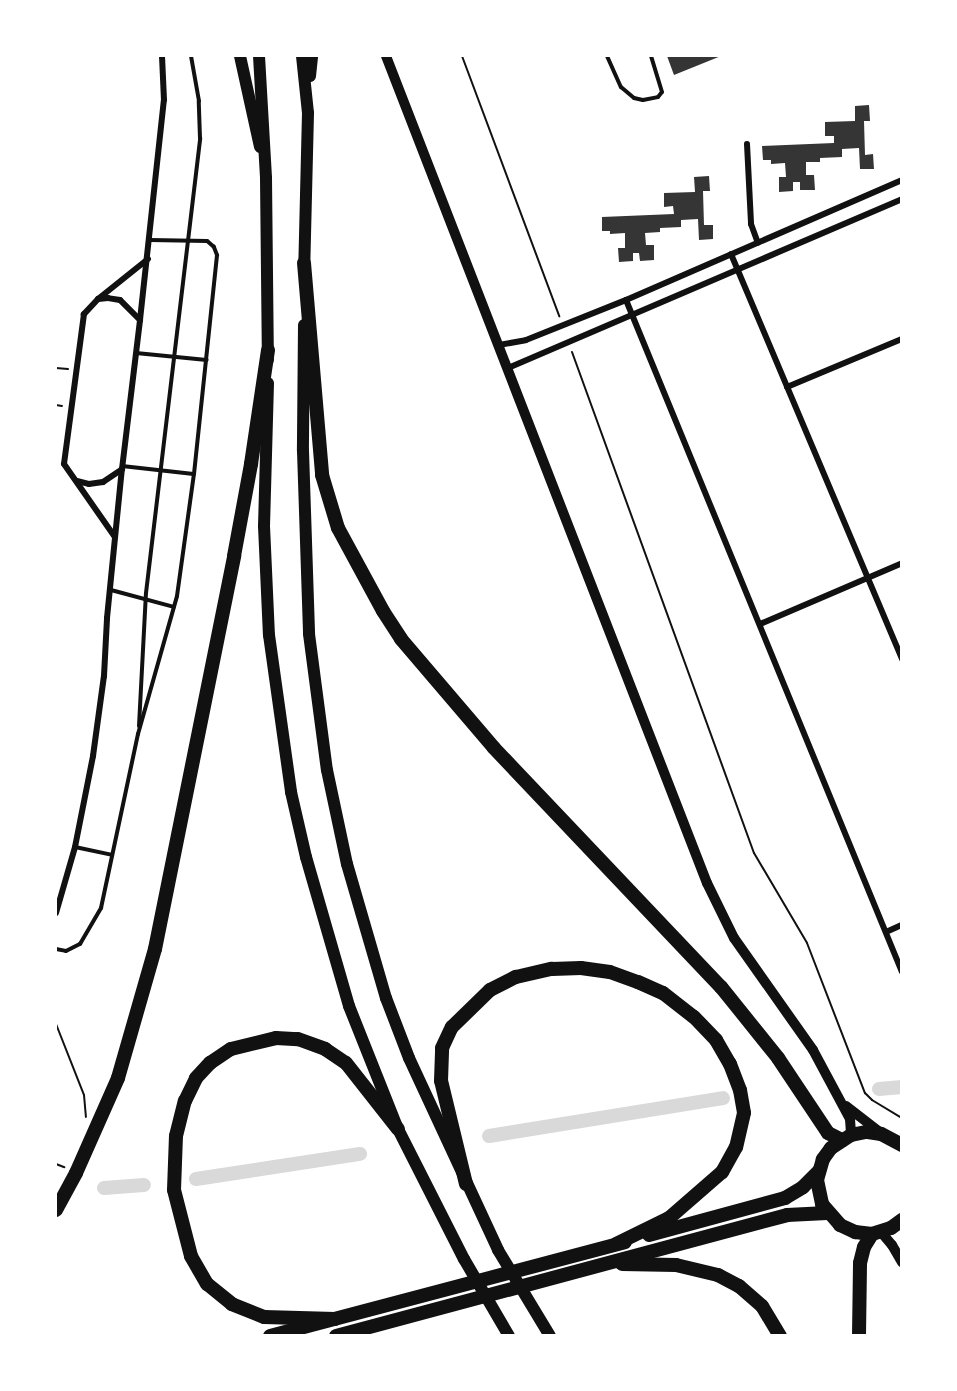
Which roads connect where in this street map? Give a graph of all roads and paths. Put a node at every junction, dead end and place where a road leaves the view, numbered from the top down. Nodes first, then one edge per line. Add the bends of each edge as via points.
1 (162, 56) edge
2 (191, 56) edge
3 (240, 56) edge
4 (260, 56) edge
5 (302, 56) edge
6 (312, 56) edge
7 (386, 56) edge
8 (462, 56) edge
9 (607, 56) edge
10 (651, 56) edge
11 (308, 113) junction
12 (747, 144) dead end
13 (266, 178) junction
14 (902, 180) edge
15 (902, 199) edge
16 (150, 240) junction
17 (187, 240) junction
18 (758, 243) junction
19 (731, 254) junction
20 (148, 258) junction
21 (304, 263) junction
22 (736, 269) junction
23 (98, 299) junction
24 (626, 300) junction
25 (631, 314) junction
26 (140, 320) junction
27 (562, 326) junction
28 (901, 339) edge
29 (568, 340) junction
30 (499, 345) junction
31 (268, 350) junction
32 (135, 353) junction
33 (174, 356) junction
34 (207, 360) junction
35 (508, 368) junction
36 (787, 387) junction
37 (122, 468) junction
38 (160, 471) junction
39 (194, 474) junction
40 (77, 481) junction
41 (116, 537) junction
42 (902, 562) edge
43 (866, 578) junction
44 (110, 590) junction
45 (146, 600) junction
46 (174, 607) junction
47 (760, 624) junction
48 (902, 659) edge
49 (138, 734) junction
50 (75, 847) junction
51 (112, 855) junction
52 (56, 913) edge
53 (902, 925) edge
54 (886, 932) junction
55 (56, 949) edge
56 (902, 972) edge
57 (56, 1024) edge
58 (842, 1103) junction
59 (902, 1118) edge
60 (86, 1121) dead end
61 (398, 1129) junction
62 (881, 1134) junction
63 (847, 1137) junction
64 (900, 1143) edge
65 (819, 1171) junction
66 (466, 1184) junction
67 (56, 1210) edge
68 (827, 1213) junction
69 (902, 1220) edge
70 (877, 1233) junction
71 (616, 1244) junction
72 (902, 1262) edge
73 (602, 1264) junction
74 (902, 1307) edge
75 (902, 1317) edge
76 (335, 1319) junction
77 (364, 1328) junction
78 (506, 1332) edge
79 (270, 1335) edge
80 (336, 1335) edge
81 (349, 1335) edge
82 (550, 1335) edge
83 (780, 1335) edge
84 (859, 1335) edge

1 - 16 street via 165,100
2 - 17 lane via 200,138
3 - 13 main road
4 - 13 main road
5 - 11 main road
6 - 11 main road
7 - 30 street
8 - 27 path
9 - 10 lane via 621,87 643,100 658,97 662,92
11 - 21 main road
12 - 18 street via 751,224
13 - 31 main road
14 - 18 street
15 - 22 street
16 - 17 lane
16 - 20 street
17 - 33 lane
17 - 34 lane via 207,241 217,255
18 - 19 street
19 - 22 street
19 - 24 street
20 - 23 street
20 - 26 street
21 - 63 highway via 322,474 338,528 383,611 401,639 494,748 722,987 772,1050 828,1133
21 - 66 main road via 306,578 310,645 327,770 346,864 386,998
22 - 25 street
22 - 36 street
23 - 26 street via 120,300
23 - 40 street via 84,314 64,464
24 - 25 street
24 - 27 street
25 - 29 street
25 - 47 street
26 - 32 street
27 - 30 street via 526,340
28 - 36 street
29 - 35 street
29 - 59 path via 754,854 803,936 865,1093
30 - 35 street
31 - 61 main road via 264,526 269,624 291,792 349,1006
31 - 67 highway via 252,464 155,949 118,1078
32 - 33 lane
32 - 37 street
33 - 34 lane
33 - 38 lane
34 - 39 lane
35 - 58 street via 707,883 734,938 813,1050
36 - 43 street
37 - 38 lane
37 - 40 street via 103,482
37 - 41 street
38 - 39 lane
38 - 45 lane
39 - 46 lane
40 - 41 street
41 - 44 street
42 - 43 street
43 - 47 street
43 - 48 street
44 - 45 lane
44 - 50 street via 104,676
45 - 46 lane
45 - 49 lane
46 - 49 lane
47 - 54 street
49 - 51 lane
50 - 51 lane
50 - 52 street
51 - 55 lane via 101,908 90,930 80,944 66,951
53 - 54 street
54 - 56 street
57 - 60 path via 84,1095
58 - 62 street
58 - 63 street via 850,1119
61 - 76 highway via 346,1063 325,1049 298,1039 276,1038 231,1049 196,1078 185,1101 176,1136 174,1190 191,1256 207,1284 232,1304 264,1317
61 - 78 main road
62 - 63 highway via 866,1132
62 - 64 highway
63 - 65 highway via 827,1153
65 - 68 highway via 818,1193
65 - 71 highway via 785,1198
66 - 71 highway via 441,1081 442,1048 452,1027 490,990 516,977 581,968 610,972 638,982 663,993 716,1040 740,1090 744,1113 736,1147 722,1172 669,1218
66 - 82 main road via 498,1250
68 - 70 highway via 855,1232
68 - 73 highway via 787,1215
69 - 70 highway
70 - 72 street via 892,1245
70 - 84 highway via 864,1247 860,1263
71 - 76 highway
73 - 77 highway
73 - 83 highway via 676,1265 718,1275 739,1286 762,1306
74 - 75 path
76 - 79 highway
77 - 80 highway
77 - 81 highway

